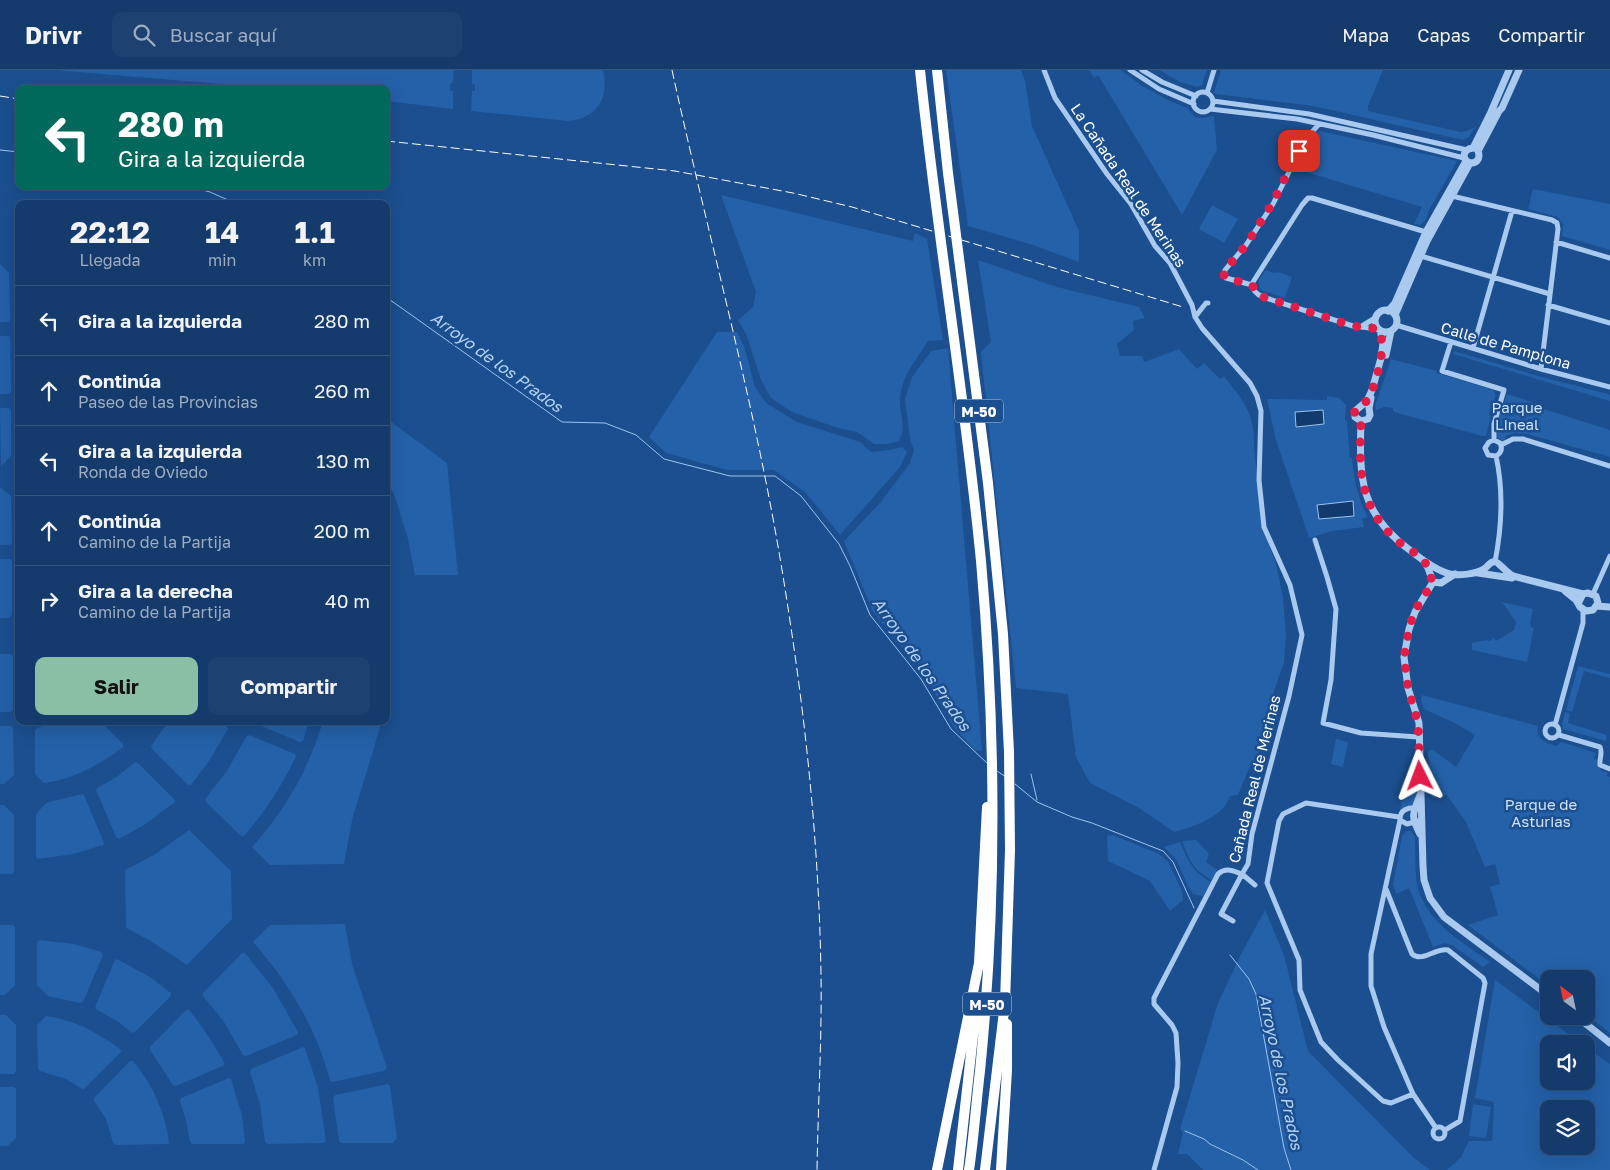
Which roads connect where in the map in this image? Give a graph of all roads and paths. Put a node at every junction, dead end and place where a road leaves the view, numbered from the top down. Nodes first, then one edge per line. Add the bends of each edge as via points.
1 (920, 70) edge
2 (937, 70) edge
3 (1044, 70) edge
4 (1130, 70) edge
5 (1142, 70) edge
6 (1214, 70) edge
7 (1509, 70) edge
8 (1519, 70) edge
9 (1207, 93) junction
10 (1196, 96) junction
11 (1213, 101) junction
12 (1194, 104) junction
13 (1210, 108) junction
14 (1319, 124) junction
15 (1472, 149) junction
16 (1467, 160) junction
17 (1452, 196) junction
18 (1512, 211) junction
19 (1426, 232) junction
20 (1556, 242) junction
21 (1421, 256) junction
22 (1610, 258) edge
23 (1493, 277) junction
24 (1252, 285) junction
25 (1550, 294) junction
26 (1208, 303) dead end
27 (1548, 305) junction
28 (1391, 313) junction
29 (1195, 317) junction
30 (1375, 318) junction
31 (1610, 323) edge
32 (1362, 326) junction
33 (1394, 328) junction
34 (1379, 330) junction
35 (1451, 342) junction
36 (1473, 348) junction
37 (1541, 369) junction
38 (1610, 387) edge
39 (1365, 407) junction
40 (1262, 411) joint
41 (1361, 421) junction
42 (1494, 440) junction
43 (1501, 445) junction
44 (1496, 456) junction
45 (1610, 466) edge
46 (1315, 540) dead end
47 (1610, 556) edge
48 (1422, 560) junction
49 (1495, 562) junction
50 (1488, 566) junction
51 (1501, 567) junction
52 (1441, 570) junction
53 (1475, 572) junction
54 (1430, 574) junction
55 (1455, 574) junction
56 (1493, 575) junction
57 (1520, 578) junction
58 (1444, 580) junction
59 (1433, 582) junction
60 (1564, 590) junction
61 (1588, 594) junction
62 (1579, 602) junction
63 (1597, 604) junction
64 (1610, 606) edge
65 (1586, 611) junction
66 (1555, 725) junction
67 (1559, 735) junction
68 (1418, 737) junction
69 (1610, 769) edge
70 (1421, 793) junction
71 (1415, 808) junction
72 (1422, 815) junction
73 (1400, 819) junction
74 (1411, 823) junction
75 (990, 834) junction
76 (1396, 836) junction
77 (1422, 836) junction
78 (1242, 874) junction
79 (1255, 885) dead end
80 (1385, 888) junction
81 (1232, 921) dead end
82 (979, 963) junction
83 (1540, 989) edge
84 (1005, 1003) junction
85 (1588, 1025) edge
86 (1609, 1041) edge
87 (1413, 1094) junction
88 (946, 1128) junction
89 (1436, 1128) junction
90 (1445, 1130) junction
91 (937, 1170) edge
92 (942, 1170) edge
93 (958, 1170) edge
94 (968, 1170) edge
95 (985, 1170) edge
96 (1001, 1170) edge
97 (1154, 1170) edge

1 - 75 highway, M-50 via 980,560 992,739 988,784
2 - 84 highway, M-50 via 988,483 1003,634 1010,850
3 - 29 street, La Cañada Real de Merinas via 1055,98 1106,174 1131,204 1155,246 1170,263
4 - 12 street via 1159,90
5 - 10 street
6 - 9 street
7 - 15 street
8 - 15 street via 1502,108
9 - 10 street
9 - 11 street
10 - 12 street
11 - 13 street
11 - 15 street via 1309,114
12 - 13 street via 1200,111
13 - 14 street
14 - 16 street
14 - 24 street via 1305,140 1276,198 1246,245 1225,270 1226,278
15 - 16 street via 1464,153
15 - 16 street via 1480,155 1478,160
16 - 17 street
16 - 19 street
17 - 18 street
17 - 21 street
18 - 20 street via 1557,222
18 - 23 street
19 - 24 street via 1308,198
19 - 28 street
20 - 22 street
20 - 25 street
21 - 23 street
21 - 28 street via 1403,300
23 - 25 street
23 - 36 street
24 - 32 street via 1263,297 1353,326
25 - 27 street
26 - 29 street
27 - 31 street
27 - 37 street
28 - 30 street via 1380,312
28 - 33 street
29 - 40 street, La Cañada Real de Merinas via 1250,383
30 - 32 street
30 - 34 street
32 - 34 street
33 - 34 street via 1384,332
33 - 35 street, Calle de Pamplona
33 - 39 street
34 - 39 street via 1383,343 1381,358
35 - 36 street, Calle de Pamplona
35 - 42 street via 1442,371 1504,390 1494,424
36 - 37 street, Calle de Pamplona
37 - 38 street, Calle de Pamplona
39 - 41 street via 1370,412 1369,417
39 - 41 street via 1356,408 1354,414
40 - 78 street, Cañada Real de Merinas via 1260,480 1264,527 1290,585 1302,635 1252,834 1248,864
41 - 48 street via 1360,469 1367,498 1390,534
42 - 43 street
42 - 44 street via 1485,448 1488,455
43 - 44 street
43 - 45 street via 1513,439 1523,439
44 - 49 street via 1502,506
46 - 68 street via 1336,609 1331,680 1323,723 1361,733
47 - 61 street
48 - 52 street
48 - 54 street
49 - 50 street
49 - 51 street
50 - 53 street
50 - 56 street via 1488,572
51 - 56 street via 1500,572
51 - 57 street
52 - 54 street via 1433,570
52 - 55 street
52 - 58 street via 1445,574
53 - 55 street
53 - 56 street
54 - 59 street
55 - 58 street
56 - 57 street
57 - 60 street
58 - 59 street
59 - 68 street via 1414,612 1404,653
60 - 61 street
60 - 62 street
61 - 62 street
61 - 63 street
62 - 65 street
63 - 64 street
63 - 65 street
65 - 66 street
66 - 67 street
66 - 67 street via 1546,727 1546,734 1549,738
67 - 69 street via 1600,747 1600,765
68 - 70 street
70 - 71 street
70 - 72 street
71 - 72 street
71 - 73 street via 1404,810
71 - 74 street
72 - 74 street
72 - 77 street
73 - 74 street
73 - 76 street
73 - 87 street via 1308,803 1289,810 1279,821 1267,883 1299,960 1300,990 1321,1042 1383,1102 1391,1103
74 - 76 street
74 - 77 street
75 - 82 highway
75 - 94 highway, M-50 via 991,934 987,1002
76 - 80 street
77 - 83 street via 1424,880 1435,906 1444,917
78 - 79 street
78 - 81 street via 1221,914
78 - 97 street, Cañada Real de Merinas via 1222,870 1218,874 1154,998 1154,1004 1176,1033 1178,1063 1176,1087
80 - 87 street via 1371,954 1370,986
80 - 90 street via 1412,954 1420,957 1444,948 1484,978 1460,1121
82 - 88 highway
82 - 93 highway
84 - 95 highway, M-50
84 - 96 highway via 1008,1026
85 - 86 street
87 - 89 street
88 - 91 highway
88 - 92 highway
89 - 90 street
89 - 90 street via 1433,1134 1436,1139 1442,1139

